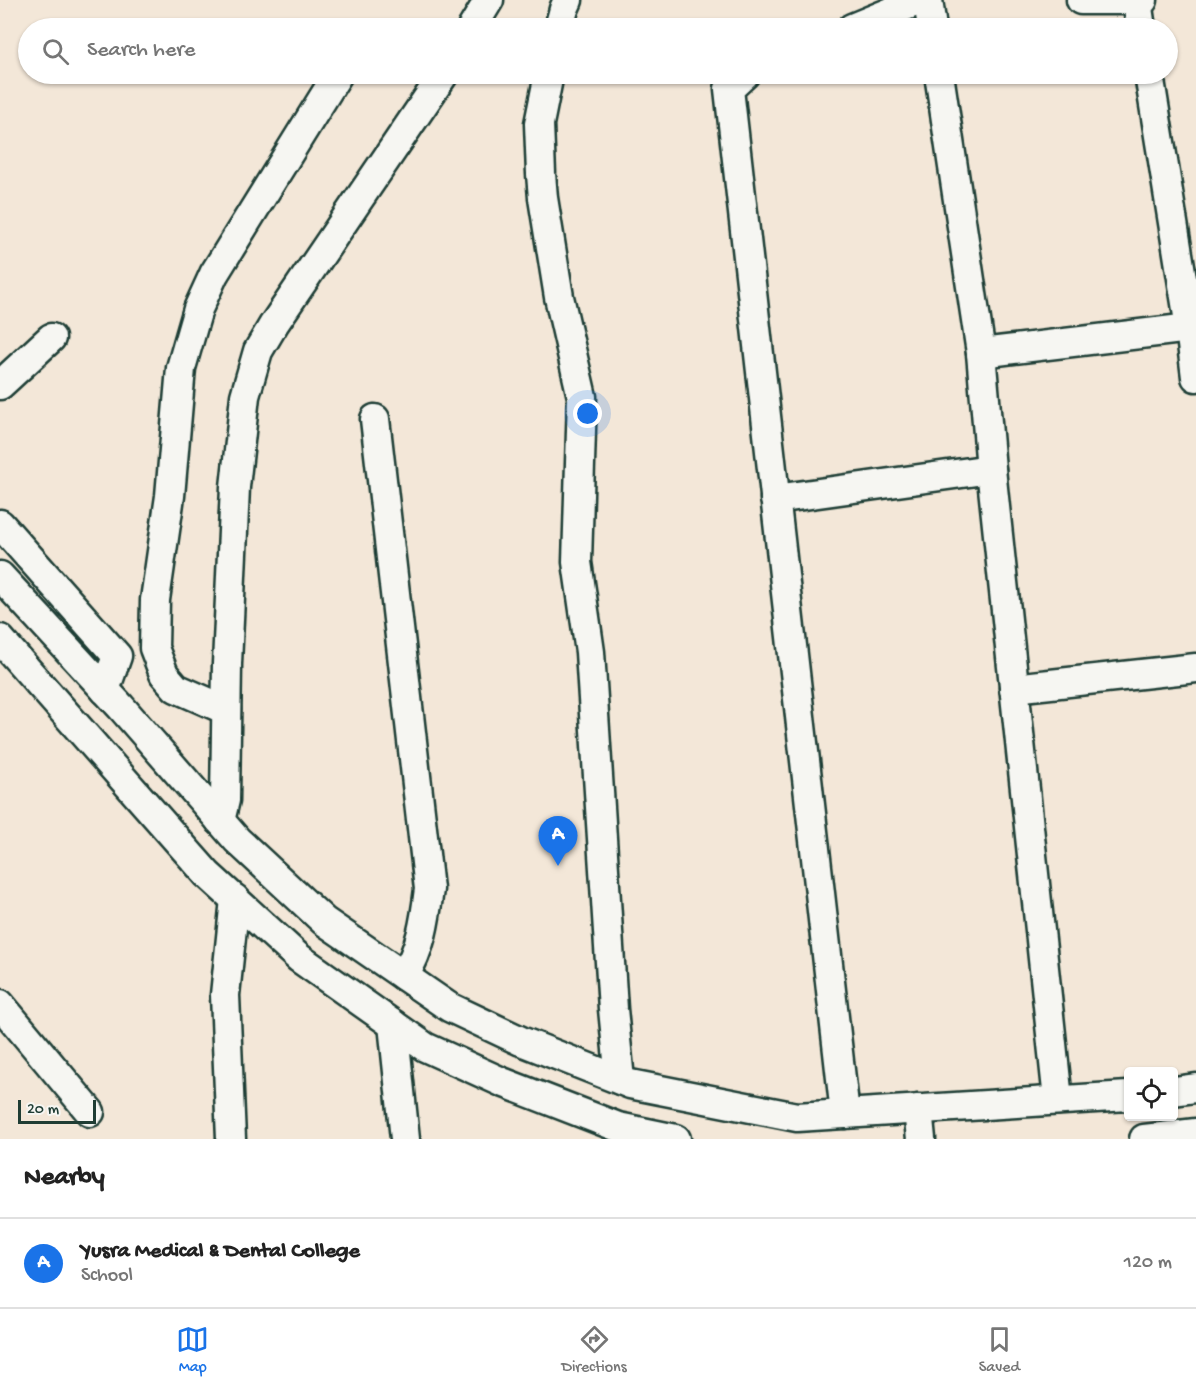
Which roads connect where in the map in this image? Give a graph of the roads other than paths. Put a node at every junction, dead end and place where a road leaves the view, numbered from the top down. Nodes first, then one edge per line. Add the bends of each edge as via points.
1 (489, 0) edge
2 (568, 0) edge
3 (920, 0) edge
4 (928, 0) edge
5 (1081, 0) edge
6 (1140, 10) edge
7 (478, 18) edge
8 (562, 18) edge
9 (876, 18) edge
10 (931, 18) edge
11 (332, 84) edge
12 (437, 84) edge
13 (547, 84) edge
14 (734, 84) edge
15 (941, 84) edge
16 (1151, 84) edge
17 (1190, 328) junction
18 (51, 338) dead end
19 (981, 353) junction
20 (1196, 377) edge
21 (0, 385) edge
22 (375, 420) dead end
23 (991, 469) junction
24 (776, 499) junction
25 (0, 524) edge
26 (0, 576) edge
27 (0, 639) edge
28 (1196, 668) edge
29 (1014, 688) junction
30 (105, 690) junction
31 (226, 710) junction
32 (133, 722) junction
33 (107, 759) junction
34 (220, 821) junction
35 (285, 884) junction
36 (235, 899) junction
37 (255, 918) junction
38 (404, 976) junction
39 (1, 1008) edge
40 (393, 1024) junction
41 (620, 1080) junction
42 (1196, 1088) edge
43 (1178, 1090) edge
44 (1124, 1096) edge
45 (1058, 1100) junction
46 (918, 1109) junction
47 (90, 1112) dead end
48 (845, 1114) junction
49 (1196, 1133) edge
50 (635, 1135) edge
51 (231, 1139) edge
52 (405, 1139) edge
53 (676, 1139) edge
54 (921, 1139) edge
55 (1144, 1139) edge

1 - 7 street
2 - 8 street
3 - 9 street
4 - 10 street
5 - 6 street
11 - 31 street via 214,274 198,309 181,368 170,496 155,600 154,648 164,674 176,688
12 - 31 street via 258,351 245,396 236,487
13 - 41 street via 539,124 541,174 559,297 582,397 577,562 591,652 612,1010
14 - 24 street via 729,89
15 - 19 street
16 - 17 street
17 - 19 street
17 - 20 street
18 - 21 street
19 - 23 street
22 - 38 street via 429,889 424,929 415,959
23 - 24 street
23 - 29 street
24 - 48 street
25 - 30 street via 117,656
26 - 30 street
27 - 33 street
28 - 29 street
29 - 45 street
30 - 32 street
31 - 34 street via 225,800
32 - 33 street via 111,745
32 - 34 street
33 - 36 street via 207,874
34 - 35 street
35 - 37 street via 262,916
35 - 38 street via 324,921
36 - 37 street
36 - 51 street via 225,995
37 - 40 street via 299,958
38 - 41 street via 449,1007 521,1041
39 - 47 street
40 - 50 street via 425,1047
40 - 52 street
41 - 48 street via 797,1117
42 - 43 street
44 - 45 street
45 - 46 street
46 - 48 street
46 - 54 street
49 - 55 street
50 - 53 street

